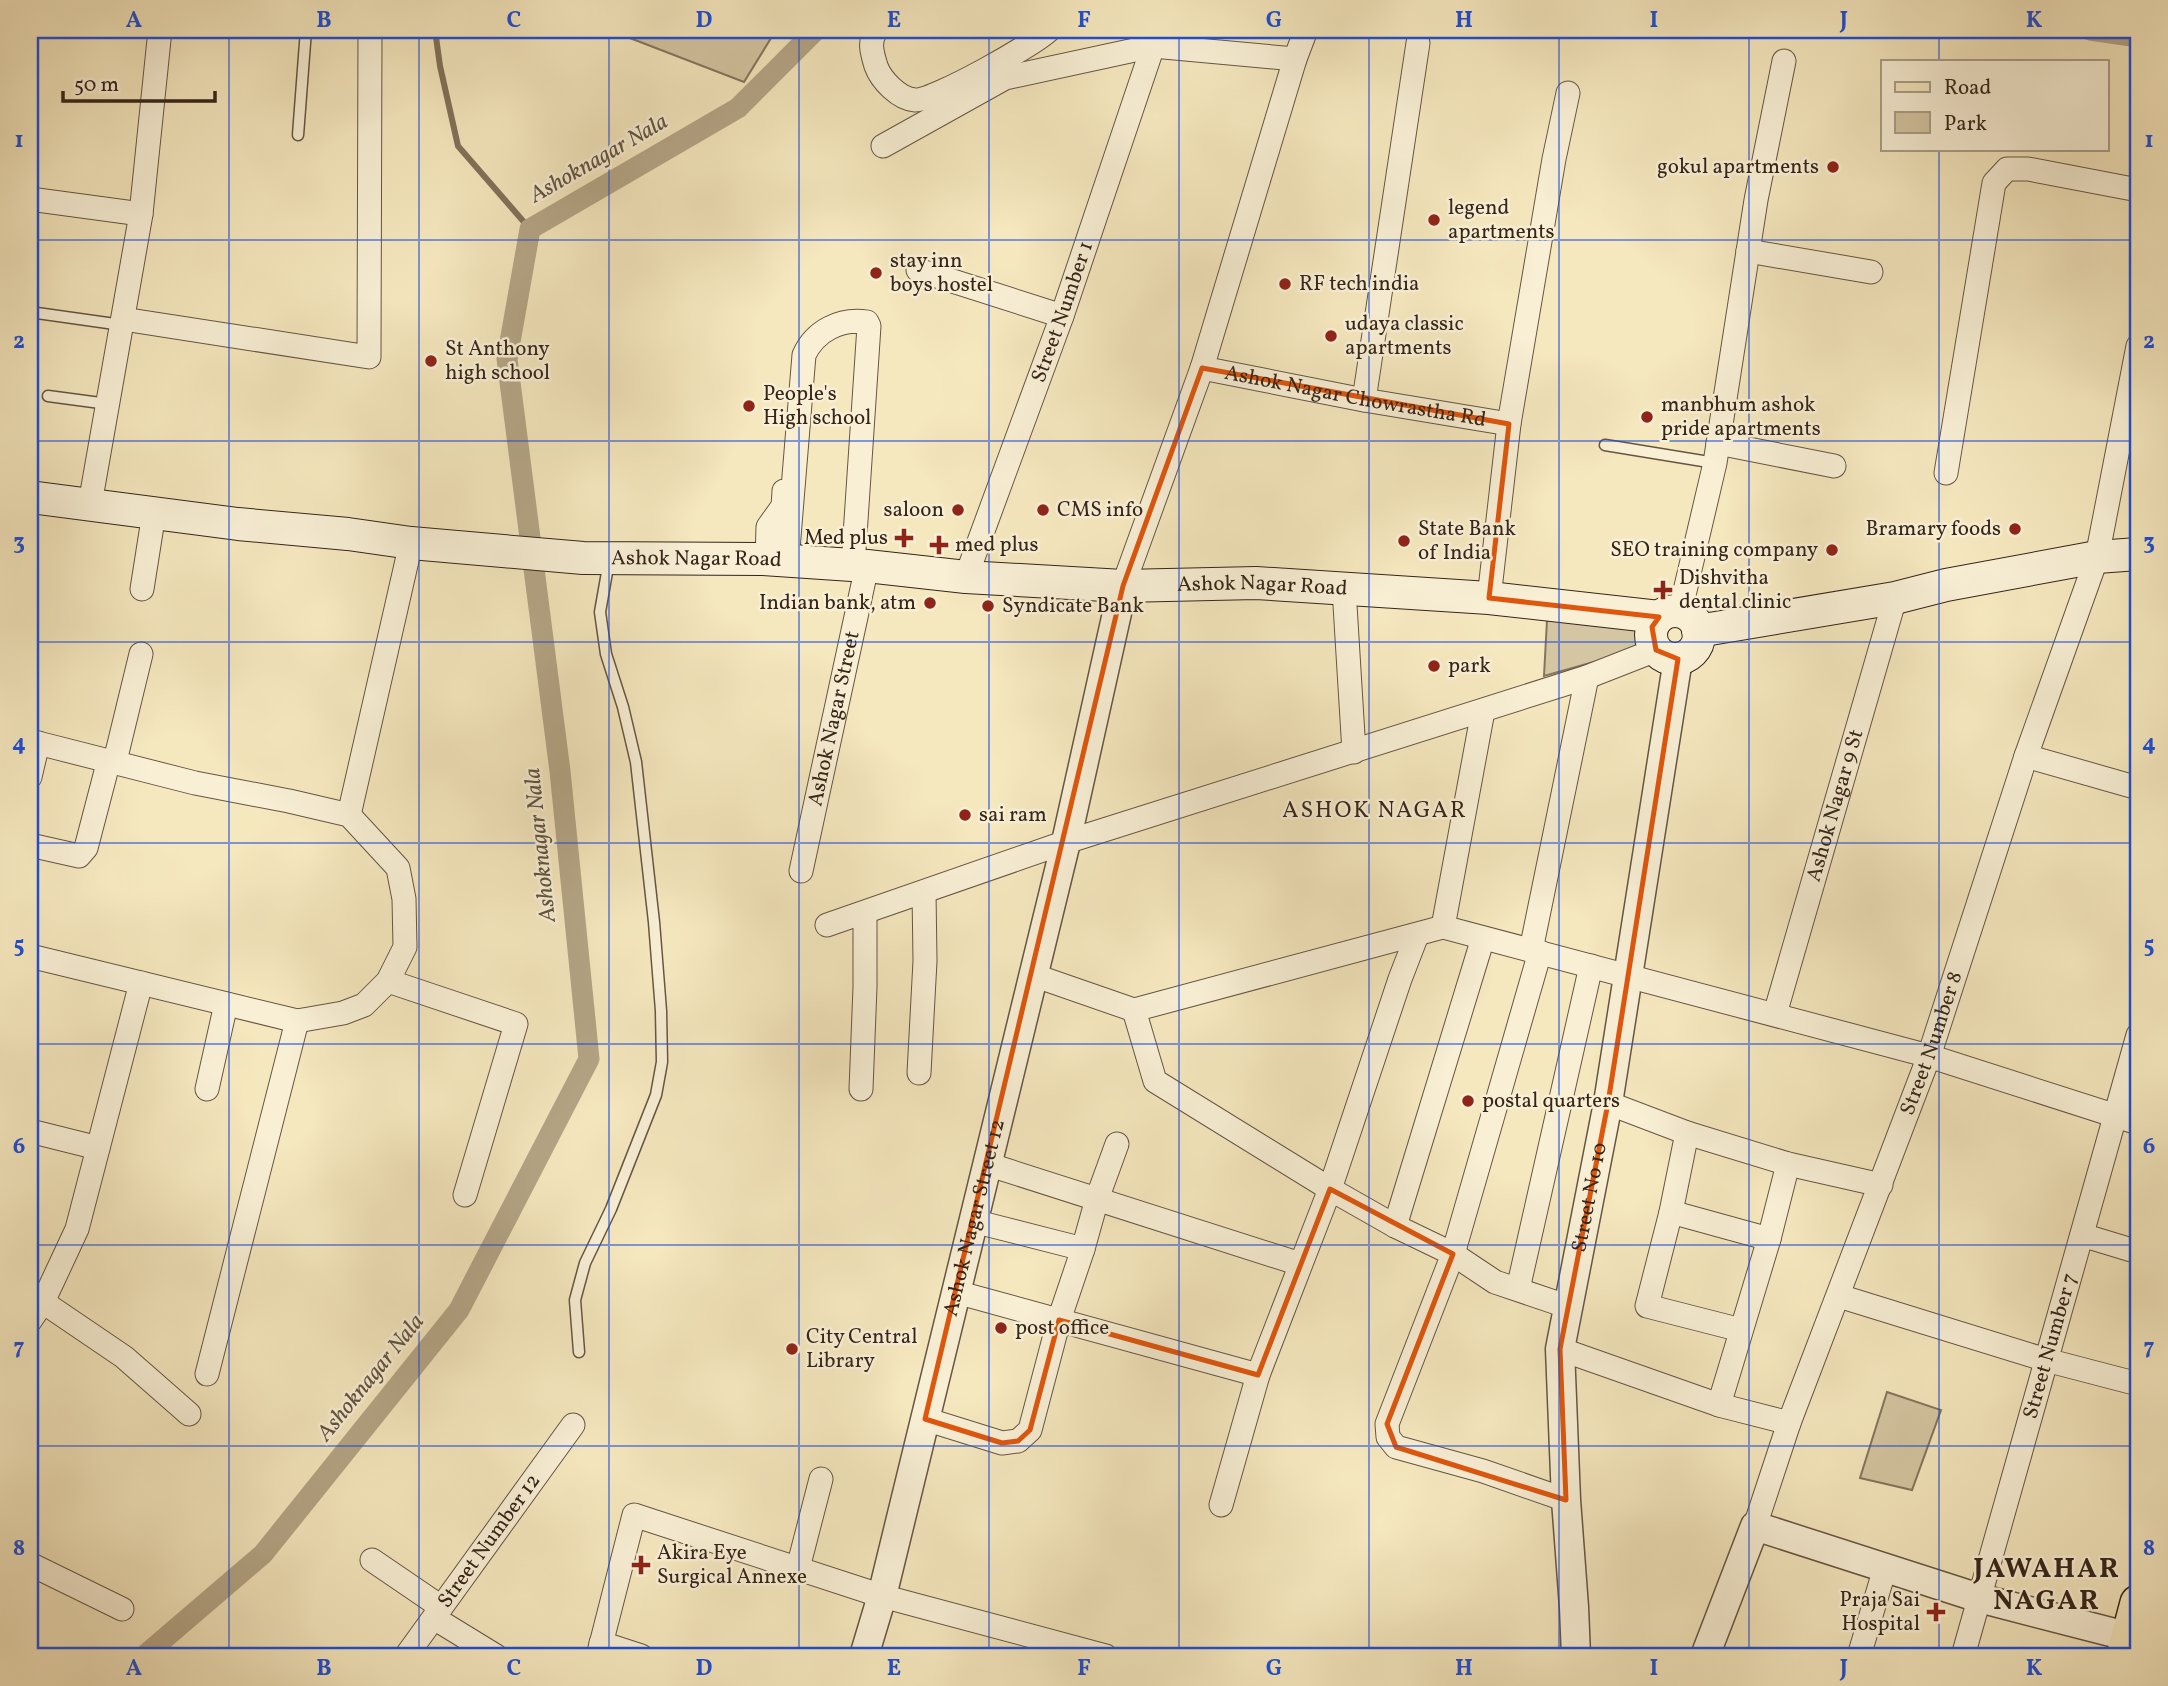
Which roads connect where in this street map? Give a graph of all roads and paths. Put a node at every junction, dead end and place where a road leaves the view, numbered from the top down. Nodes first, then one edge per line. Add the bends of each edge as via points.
1 (160, 30) edge
2 (306, 30) edge
3 (370, 30) edge
4 (877, 30) edge
5 (1049, 30) edge
6 (1056, 30) edge
7 (1306, 30) edge
8 (1154, 38) edge
9 (1418, 43) dead end
10 (1295, 59) junction
11 (1784, 61) dead end
12 (1060, 66) junction
13 (1000, 70) junction
14 (1568, 93) dead end
15 (298, 135) dead end
16 (883, 146) dead end
17 (2138, 190) edge
18 (30, 199) edge
19 (141, 214) junction
20 (1748, 251) junction
21 (918, 270) dead end
22 (1871, 272) dead end
23 (30, 312) edge
24 (1062, 316) junction
25 (123, 322) junction
26 (2138, 346) edge
27 (791, 355) dead end
28 (1202, 368) junction
29 (48, 396) dead end
30 (1364, 400) junction
31 (108, 404) junction
32 (2132, 418) edge
33 (1510, 424) junction
34 (1605, 445) dead end
35 (1716, 453) junction
36 (1834, 466) dead end
37 (1946, 473) dead end
38 (30, 497) edge
39 (90, 504) junction
40 (154, 513) junction
41 (411, 543) junction
42 (2138, 554) edge
43 (2097, 557) junction
44 (597, 558) junction
45 (777, 560) junction
46 (860, 566) junction
47 (966, 577) junction
48 (1123, 586) junction
49 (142, 589) dead end
50 (1344, 589) junction
51 (1489, 598) junction
52 (1895, 598) junction
53 (1679, 620) junction
54 (141, 654) dead end
55 (1667, 654) junction
56 (1587, 677) junction
57 (1483, 711) junction
58 (34, 742) edge
59 (1354, 752) junction
60 (2026, 756) junction
61 (112, 760) junction
62 (30, 777) edge
63 (2138, 788) edge
64 (349, 815) junction
65 (1066, 842) junction
66 (30, 845) edge
67 (801, 871) dead end
68 (924, 892) junction
69 (865, 913) junction
70 (827, 925) dead end
71 (1443, 927) junction
72 (1417, 935) junction
73 (1483, 937) junction
74 (1535, 951) junction
75 (30, 956) edge
76 (1591, 965) junction
77 (1033, 975) junction
78 (1627, 975) junction
79 (388, 981) junction
80 (141, 983) junction
81 (226, 1004) junction
82 (1134, 1010) junction
83 (1775, 1014) junction
84 (297, 1021) junction
85 (2138, 1035) edge
86 (1928, 1056) junction
87 (919, 1073) dead end
88 (206, 1089) dead end
89 (861, 1089) dead end
90 (1608, 1104) junction
91 (2115, 1117) junction
92 (2138, 1123) edge
93 (30, 1131) edge
94 (1687, 1133) junction
95 (1117, 1144) dead end
96 (98, 1148) junction
97 (987, 1164) junction
98 (1788, 1164) junction
99 (1881, 1185) junction
100 (1330, 1189) junction
101 (465, 1195) dead end
102 (1097, 1199) junction
103 (1671, 1212) junction
104 (973, 1222) junction
105 (1395, 1226) junction
106 (2082, 1235) junction
107 (1769, 1239) junction
108 (1083, 1249) junction
109 (2138, 1252) edge
110 (1452, 1254) junction
111 (1300, 1264) junction
112 (1518, 1289) junction
113 (956, 1292) junction
114 (1839, 1296) junction
115 (34, 1306) edge
116 (1569, 1307) junction
117 (1059, 1320) junction
118 (1741, 1329) junction
119 (1560, 1349) junction
120 (579, 1352) dead end
121 (2046, 1360) junction
122 (207, 1374) dead end
123 (1258, 1375) junction
124 (2138, 1384) edge
125 (1719, 1405) junction
126 (189, 1414) dead end
127 (925, 1419) junction
128 (1790, 1423) junction
129 (573, 1425) dead end
130 (821, 1479) dead end
131 (1566, 1500) junction
132 (1221, 1505) dead end
133 (1755, 1526) junction
134 (372, 1560) dead end
135 (30, 1564) edge
136 (798, 1568) junction
137 (1885, 1568) junction
138 (882, 1596) junction
139 (1979, 1598) junction
140 (2138, 1604) edge
141 (122, 1609) dead end
142 (437, 1613) junction
143 (2127, 1647) edge
144 (1046, 1648) edge
145 (600, 1650) edge
146 (406, 1656) edge
147 (496, 1656) edge
148 (641, 1656) edge
149 (864, 1656) edge
150 (1106, 1656) edge
151 (1576, 1656) edge
152 (1705, 1656) edge
153 (1859, 1656) edge
154 (1963, 1656) edge

1 - 19 street
2 - 15 lane
3 - 25 street via 369,357
4 - 13 street via 872,35 872,54 878,71 895,91 914,100
5 - 13 street
6 - 12 street
7 - 10 street
8 - 10 street
8 - 12 street
8 - 24 street, Street Number 1
9 - 30 street
10 - 28 street
11 - 20 street
12 - 13 street
13 - 16 street
14 - 33 street
17 - 37 street via 2028,169 2007,169 1994,183
18 - 19 street
19 - 25 street
20 - 22 street
20 - 35 street
21 - 24 street
23 - 25 lane
24 - 47 street, Street Number 1
25 - 31 street
26 - 32 street, Street Number 8
27 - 45 street via 783,506 768,527
28 - 30 street, Ashok Nagar Chowrastha Rd
28 - 48 street
29 - 31 lane
30 - 33 street, Ashok Nagar Chowrastha Rd
31 - 39 street
32 - 43 street, Street Number 8
33 - 51 street
34 - 35 lane
35 - 36 street
35 - 53 street
38 - 39 main road, Ashok Nagar Road
39 - 40 main road, Ashok Nagar Road
40 - 41 main road, Ashok Nagar Road
40 - 49 street
41 - 44 main road, Ashok Nagar Road
41 - 64 street
42 - 43 main road, Ashok Nagar Road
43 - 52 main road, Ashok Nagar Road
43 - 60 street, Street Number 8
44 - 45 main road, Ashok Nagar Road
44 - 120 lane via 606,654 636,762 655,934 662,1062 656,1095 585,1264 575,1300
45 - 46 main road, Ashok Nagar Road
45 - 46 street, Ashok Nagar Street via 804,355 819,334 855,321 869,326
46 - 47 main road, Ashok Nagar Road
46 - 67 street, Ashok Nagar Street
47 - 48 main road, Ashok Nagar Road
48 - 50 main road, Ashok Nagar Road via 1256,583
48 - 65 street, Ashok Nagar Street 12
50 - 51 main road, Ashok Nagar Road
50 - 59 street
51 - 53 main road, Ashok Nagar Road
52 - 53 main road, Ashok Nagar Road
52 - 83 street, Ashok Nagar 9 St
53 - 55 main road via 1652,627 1651,638
53 - 55 main road via 1696,646 1692,652
54 - 61 street
55 - 56 street
55 - 78 street, Street No 10
56 - 57 street
56 - 74 street
57 - 59 street
57 - 71 street
58 - 61 street
58 - 62 street
59 - 65 street
60 - 63 street
60 - 86 street, Street Number 8
61 - 64 street via 195,783
61 - 66 street via 86,848 79,856
64 - 79 street via 398,868 405,947
65 - 68 street
65 - 77 street, Ashok Nagar Street 12
68 - 69 street
68 - 87 street
69 - 70 street
69 - 89 street
71 - 72 street
71 - 73 street
72 - 82 street
72 - 100 street
73 - 74 street
73 - 105 street
74 - 76 street
74 - 110 street
75 - 80 street
76 - 78 street
76 - 112 street
77 - 82 street
77 - 97 street, Ashok Nagar Street 12
78 - 83 street
78 - 90 street, Street No 10
79 - 84 street via 364,1004 344,1013
79 - 101 street via 516,1024
80 - 81 street
80 - 96 street
81 - 84 street
81 - 88 street
82 - 100 street via 1155,1081
83 - 86 street
84 - 122 street
85 - 91 street, Street Number 7
86 - 91 street
86 - 99 street, Street Number 8
90 - 94 street
90 - 116 street, Street No 10
91 - 92 street
91 - 106 street, Street Number 7
93 - 96 street
94 - 98 street
94 - 103 street
95 - 102 street
96 - 115 street via 76,1229
97 - 102 street
97 - 104 street, Ashok Nagar Street 12
98 - 99 street
98 - 107 street
99 - 114 street, Street Number 8
100 - 105 street
100 - 111 street
102 - 108 street
102 - 111 street
103 - 107 street
103 - 118 street via 1647,1306
104 - 108 street
104 - 113 street, Ashok Nagar Street 12
105 - 110 street
106 - 109 street
106 - 121 street, Street Number 7
107 - 118 street
108 - 117 street
110 - 112 street via 1495,1282
110 - 131 street via 1387,1424 1388,1437 1396,1447
111 - 123 street
112 - 116 street
113 - 117 street
113 - 127 street, Ashok Nagar Street 12
114 - 121 street
114 - 128 street, Street Number 8
115 - 126 street via 124,1357
116 - 119 street, Street No 10
117 - 123 street
117 - 127 street via 1030,1430 1018,1441 1002,1443
118 - 125 street
119 - 125 street
119 - 131 street, Street No 10
121 - 124 street
121 - 139 street, Street Number 7
123 - 132 street
125 - 128 street
127 - 138 street, Ashok Nagar Street 12
128 - 133 street, Street Number 8
129 - 142 street, Street Number 12
130 - 136 street
131 - 151 street, Street No 10
133 - 137 street
133 - 152 street
134 - 142 street
135 - 141 street
136 - 138 street
136 - 145 street via 634,1515
137 - 139 street
137 - 153 street
138 - 144 street
138 - 149 street, Ashok Nagar Street 12
139 - 143 street
139 - 154 street, Street Number 7
140 - 143 main road
142 - 146 street, Street Number 12
142 - 147 street
144 - 150 street
145 - 148 street

